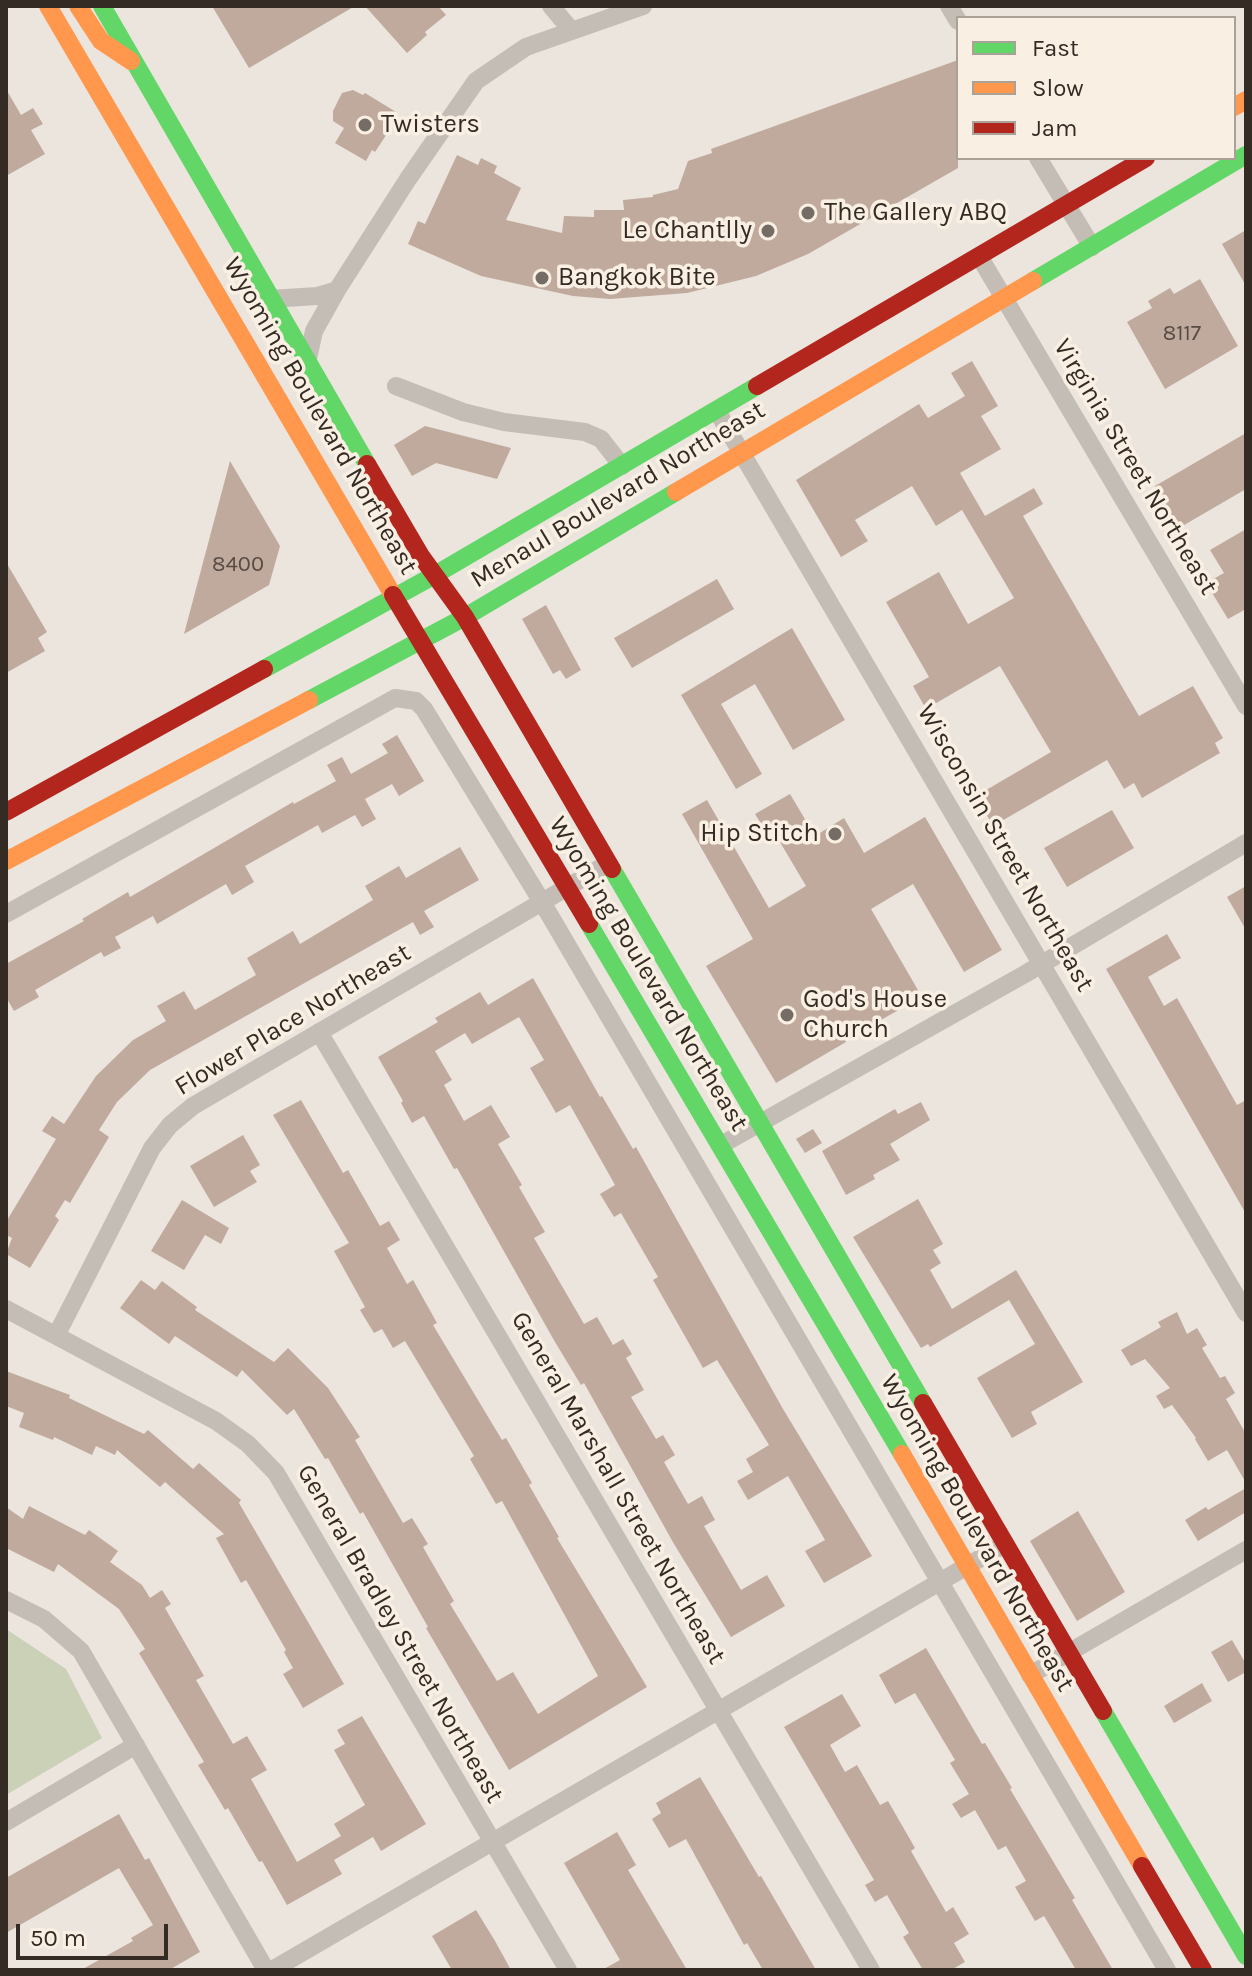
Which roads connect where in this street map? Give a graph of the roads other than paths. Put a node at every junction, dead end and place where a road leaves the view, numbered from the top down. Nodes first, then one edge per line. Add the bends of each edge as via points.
1 (48, 6) edge
2 (78, 6) edge
3 (102, 6) edge
4 (551, 6) edge
5 (643, 6) edge
6 (571, 30) junction
7 (136, 64) junction
8 (1246, 155) edge
9 (1039, 160) edge
10 (1143, 160) edge
11 (1066, 205) junction
12 (1092, 247) junction
13 (979, 256) junction
14 (337, 290) junction
15 (1006, 298) junction
16 (270, 299) junction
17 (307, 363) junction
18 (396, 386) dead end
19 (717, 411) junction
20 (742, 451) junction
21 (622, 466) junction
22 (433, 576) junction
23 (394, 596) junction
24 (465, 617) junction
25 (420, 641) junction
26 (1246, 706) edge
27 (6, 812) edge
28 (1246, 843) edge
29 (6, 861) edge
30 (607, 864) junction
31 (565, 888) junction
32 (542, 902) junction
33 (6, 914) edge
34 (1042, 964) junction
35 (319, 1032) junction
36 (762, 1123) junction
37 (721, 1145) junction
38 (6, 1309) edge
39 (1246, 1313) edge
40 (57, 1334) junction
41 (1005, 1544) junction
42 (1246, 1550) edge
43 (966, 1565) junction
44 (938, 1582) junction
45 (6, 1600) edge
46 (1070, 1651) junction
47 (1030, 1675) junction
48 (718, 1708) junction
49 (136, 1745) junction
50 (6, 1822) edge
51 (491, 1841) junction
52 (1246, 1956) edge
53 (269, 1970) edge
54 (568, 1970) edge
55 (871, 1970) edge
56 (1167, 1970) edge
57 (1203, 1970) edge

1 - 23 main road, Wyoming Boulevard Northeast
2 - 7 main road via 101,41
3 - 7 main road, Wyoming Boulevard Northeast
4 - 6 street
5 - 6 street
6 - 14 street via 526,47 476,81
7 - 16 main road, Wyoming Boulevard Northeast
8 - 12 main road, Menaul Boulevard Northeast
9 - 11 street
10 - 11 main road, Menaul Boulevard Northeast
11 - 12 street
11 - 13 main road, Menaul Boulevard Northeast
12 - 15 main road, Menaul Boulevard Northeast
13 - 15 street, Virginia Street Northeast
13 - 19 main road, Menaul Boulevard Northeast
14 - 16 street
14 - 17 street via 314,331
15 - 20 main road, Menaul Boulevard Northeast
15 - 26 street, Virginia Street Northeast
16 - 17 main road, Wyoming Boulevard Northeast
17 - 22 main road, Wyoming Boulevard Northeast
18 - 21 street via 504,422 585,432 601,439
19 - 20 street, Wisconsin Street Northeast
19 - 21 main road, Menaul Boulevard Northeast
20 - 24 main road, Menaul Boulevard Northeast
20 - 34 street, Wisconsin Street Northeast
21 - 22 main road, Menaul Boulevard Northeast
22 - 23 main road, Menaul Boulevard Northeast
22 - 24 main road, Wyoming Boulevard Northeast
23 - 25 main road, Wyoming Boulevard Northeast
23 - 27 main road, Menaul Boulevard Northeast
24 - 25 main road, Menaul Boulevard Northeast
24 - 30 main road, Wyoming Boulevard Northeast
25 - 29 main road, Menaul Boulevard Northeast
25 - 31 main road, Wyoming Boulevard Northeast
28 - 34 street
30 - 31 street, Flower Place Northeast
30 - 36 main road, Wyoming Boulevard Northeast
31 - 32 street, Flower Place Northeast
31 - 37 main road, Wyoming Boulevard Northeast
32 - 33 street via 424,709 416,701 395,698
32 - 35 street, Flower Place Northeast
32 - 44 street
34 - 36 street
34 - 39 street, Wisconsin Street Northeast
35 - 40 street, Flower Place Northeast via 170,1125 152,1148
35 - 48 street, General Marshall Street Northeast
36 - 37 street
36 - 41 main road, Wyoming Boulevard Northeast
37 - 43 main road, Wyoming Boulevard Northeast
38 - 40 street, General Bradley Street Northeast
40 - 51 street, General Bradley Street Northeast via 216,1421 276,1473
41 - 43 street
41 - 46 main road, Wyoming Boulevard Northeast
42 - 46 street
43 - 44 street
43 - 47 main road, Wyoming Boulevard Northeast
44 - 48 street
44 - 56 street
45 - 49 street via 44,1619 81,1651
46 - 47 street
46 - 52 main road, Wyoming Boulevard Northeast
47 - 57 main road, Wyoming Boulevard Northeast
48 - 51 street
48 - 55 street, General Marshall Street Northeast
49 - 50 street
49 - 53 street
51 - 53 street
51 - 54 street, General Bradley Street Northeast

